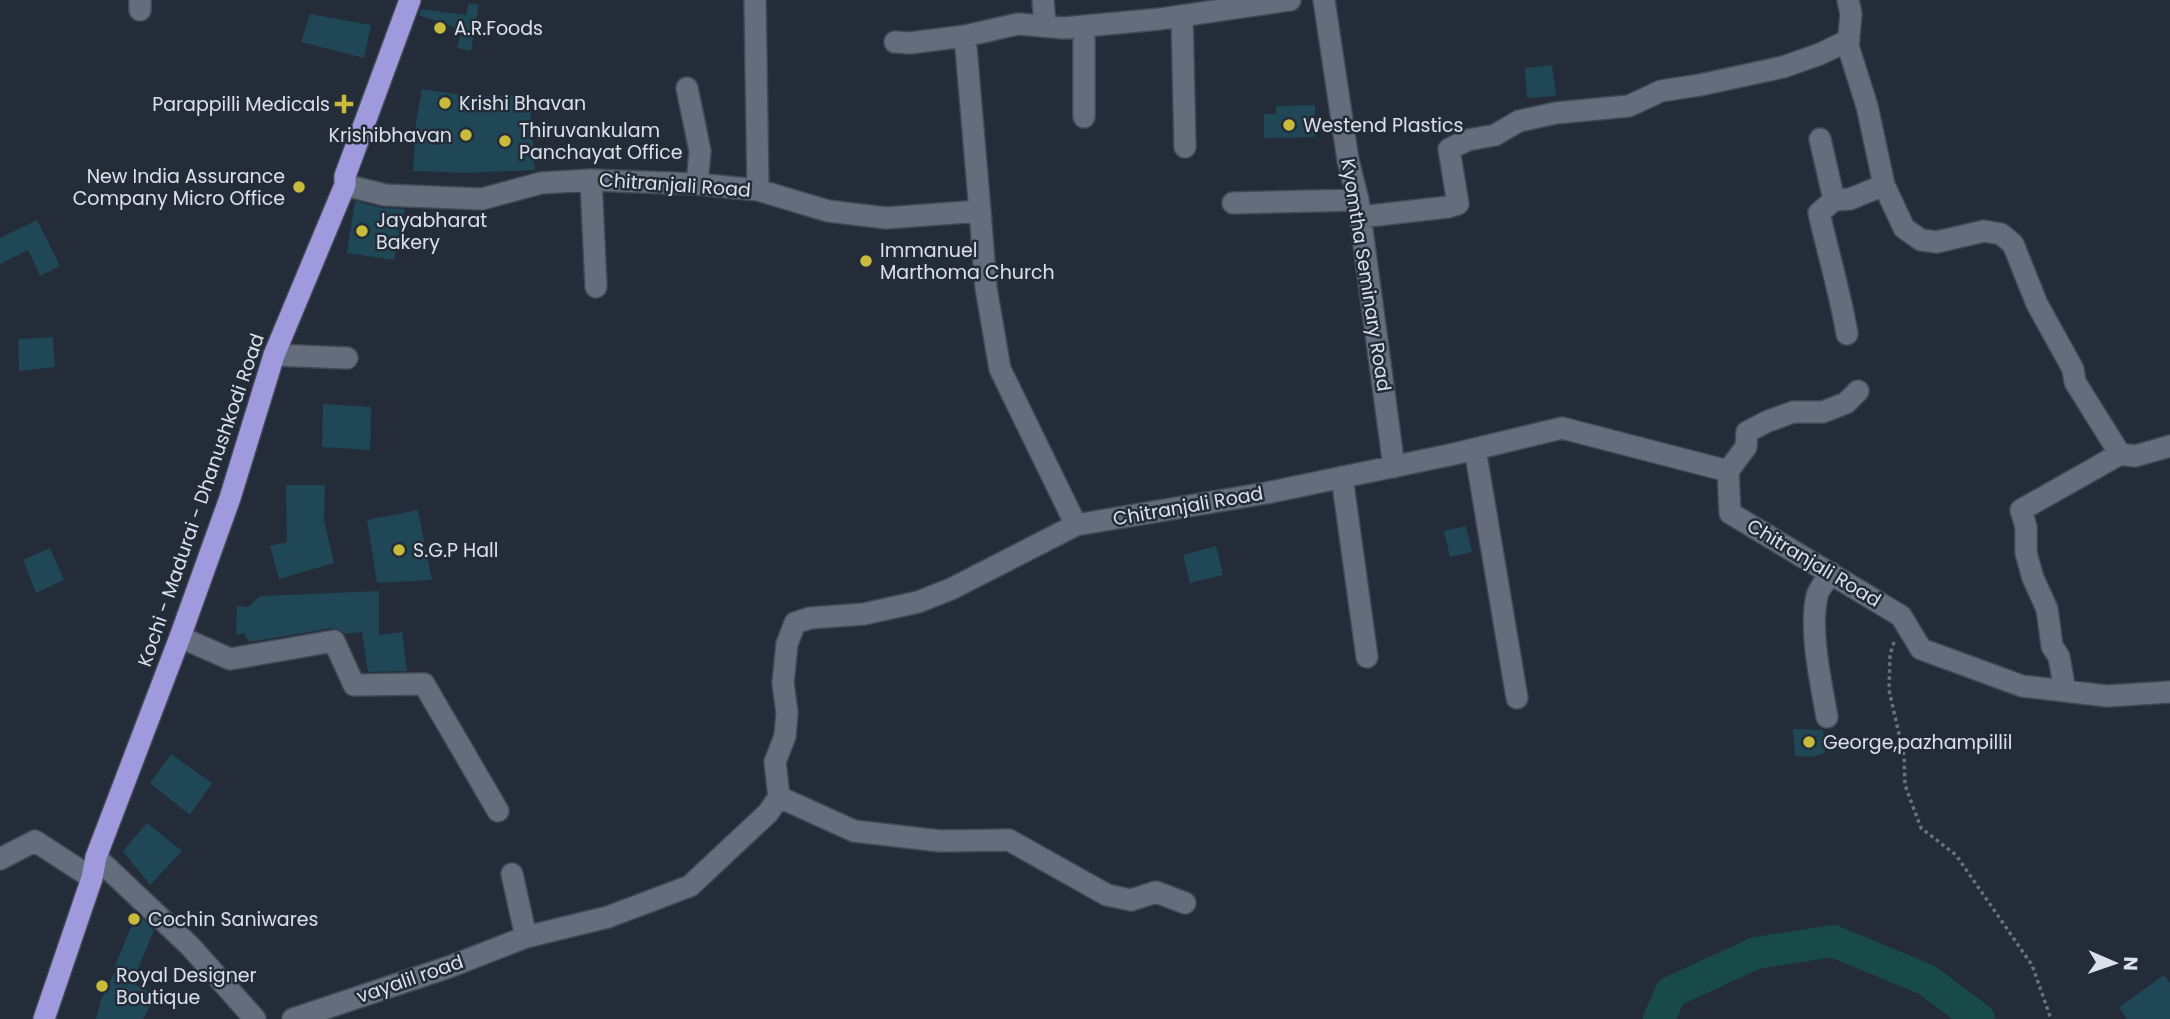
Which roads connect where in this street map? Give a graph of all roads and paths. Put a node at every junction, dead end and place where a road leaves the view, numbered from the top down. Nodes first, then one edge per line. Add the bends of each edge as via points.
1 (410, 0) edge
2 (755, 0) edge
3 (1043, 0) edge
4 (1290, 0) edge
5 (1324, 0) edge
6 (1848, 0) edge
7 (1182, 16) junction
8 (1045, 26) junction
9 (1084, 26) junction
10 (965, 36) junction
11 (1849, 40) junction
12 (895, 42) dead end
13 (687, 88) dead end
14 (1084, 117) dead end
15 (1820, 139) dead end
16 (1185, 147) dead end
17 (591, 180) junction
18 (698, 184) junction
19 (345, 185) junction
20 (1884, 185) junction
21 (758, 190) junction
22 (1834, 200) junction
23 (1233, 204) dead end
24 (1359, 209) junction
25 (979, 211) junction
26 (596, 287) dead end
27 (1847, 334) dead end
28 (274, 355) junction
29 (347, 358) dead end
30 (1858, 391) dead end
31 (2170, 446) edge
32 (1475, 449) junction
33 (2120, 454) junction
34 (1394, 467) junction
35 (1728, 471) junction
36 (1342, 477) junction
37 (1076, 525) junction
38 (1831, 573) junction
39 (1901, 616) junction
40 (180, 637) junction
41 (1367, 657) dead end
42 (2065, 691) junction
43 (2170, 692) edge
44 (1517, 698) dead end
45 (1827, 717) dead end
46 (779, 797) junction
47 (498, 811) dead end
48 (96, 857) junction
49 (0, 859) edge
50 (512, 874) dead end
51 (92, 878) junction
52 (1185, 903) dead end
53 (526, 937) junction
54 (44, 1019) edge
55 (255, 1019) edge
56 (293, 1019) edge
57 (2052, 1019) edge

1 - 19 highway, Kochi - Madurai - Dhanushkodi Road
2 - 21 street
3 - 8 street
4 - 7 street
5 - 24 street, Kyomtha Seminary Road
6 - 11 street
7 - 9 street
7 - 16 street
8 - 9 street
8 - 10 street via 1017,24
9 - 14 street
10 - 12 street
10 - 25 street
11 - 20 street
11 - 24 street via 1783,67 1661,91 1629,106 1519,121 1495,135 1449,149 1458,204
13 - 18 street via 699,151
15 - 22 street
17 - 18 street, Chitranjali Road
17 - 19 street, Chitranjali Road via 541,183 482,198 385,195
17 - 26 street
18 - 21 street, Chitranjali Road
19 - 28 highway, Kochi - Madurai - Dhanushkodi Road
20 - 22 street via 1850,199
20 - 33 street via 1904,228 1921,240 1937,242 1984,232 2001,234 2013,244 2037,304 2073,369 2075,382
21 - 25 street, Chitranjali Road via 828,211 886,218
22 - 27 street via 1819,213
23 - 24 street
24 - 34 street, Kyomtha Seminary Road
25 - 37 street via 1000,369
28 - 29 street
28 - 40 highway, Kochi - Madurai - Dhanushkodi Road
30 - 35 street via 1846,403 1823,412 1793,412 1747,432 1746,447
31 - 33 street via 2135,456
32 - 34 street, Chitranjali Road
32 - 35 street, Chitranjali Road via 1562,428
32 - 44 street
33 - 42 street via 2021,510 2026,553 2047,609
34 - 36 street, Chitranjali Road
35 - 38 street, Chitranjali Road via 1730,513
36 - 37 street, Chitranjali Road
36 - 41 street
37 - 46 street, Chitranjali Road via 918,602 795,623 787,644 783,683 785,736 775,762
38 - 39 street, Chitranjali Road
38 - 45 street via 1817,594 1815,628
39 - 42 street, Chitranjali Road via 1921,649 2022,686
39 - 57 path via 1890,655 1889,690 1905,785 1921,828 1956,855 2032,965
40 - 47 street via 230,659 334,641 354,685 424,684
40 - 48 highway, Kochi - Madurai - Dhanushkodi Road
42 - 43 street, Chitranjali Road via 2107,696
46 - 52 street via 853,831 940,841 1009,840 1107,895 1131,900 1156,892
46 - 53 street, vayalil road via 768,813 690,886 608,917
48 - 51 highway, Kochi - Madurai - Dhanushkodi Road
48 - 55 street via 190,946
49 - 51 street via 35,841
50 - 53 street
51 - 54 highway, Kochi - Madurai - Dhanushkodi Road
53 - 56 street, vayalil road

